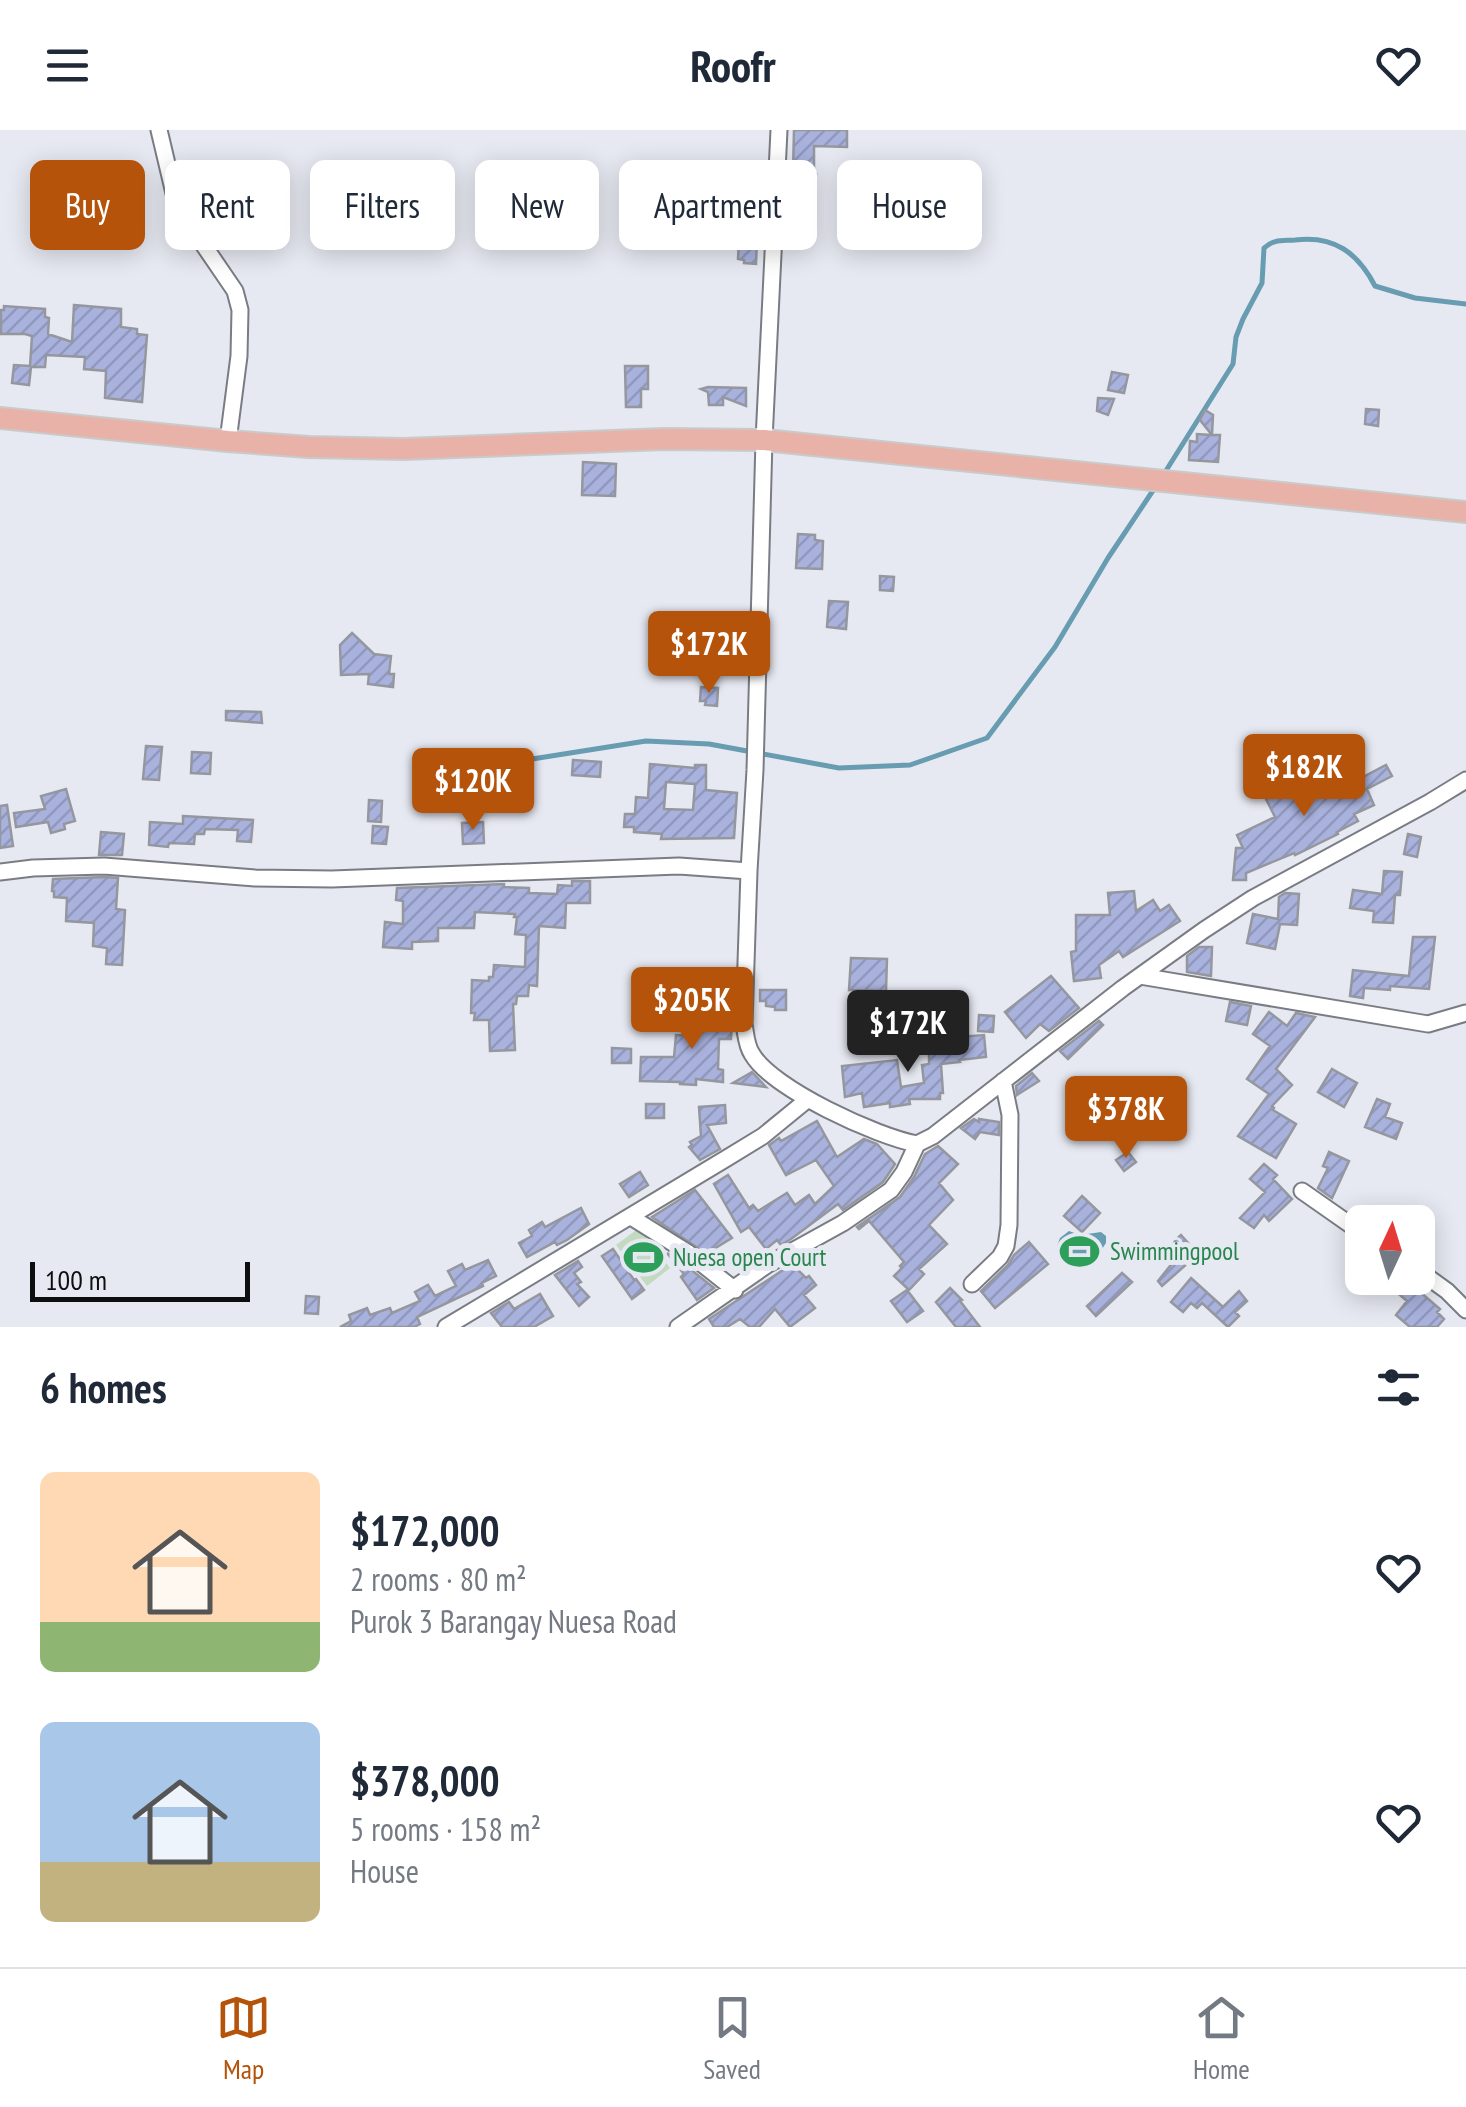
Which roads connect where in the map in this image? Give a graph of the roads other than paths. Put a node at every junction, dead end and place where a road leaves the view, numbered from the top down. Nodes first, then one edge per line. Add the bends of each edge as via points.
1 (160, 130) edge
2 (779, 130) edge
3 (0, 418) edge
4 (764, 440) junction
5 (228, 442) junction
6 (1466, 512) edge
7 (1466, 780) edge
8 (0, 872) edge
9 (750, 872) junction
10 (1140, 976) junction
11 (1466, 1013) edge
12 (1003, 1081) junction
13 (808, 1100) junction
14 (917, 1144) junction
15 (1302, 1191) dead end
16 (631, 1218) junction
17 (1345, 1220) edge
18 (1435, 1282) edge
19 (972, 1284) dead end
20 (735, 1290) junction
21 (1466, 1310) edge
22 (446, 1327) edge
23 (678, 1327) edge

1 - 5 street via 177,206 235,291 240,310
2 - 4 street
3 - 5 main road
4 - 5 main road via 404,449
4 - 6 main road
4 - 9 street
7 - 10 street via 1253,898
8 - 9 street via 104,866 332,879 679,866
9 - 13 street via 746,1040 753,1057
10 - 11 street via 1428,1024
10 - 12 street
12 - 14 street
12 - 19 street via 1010,1115 1006,1246
13 - 14 street
13 - 16 street
14 - 20 street via 891,1190
15 - 17 street
16 - 20 street
16 - 22 street
18 - 21 street
20 - 23 street

